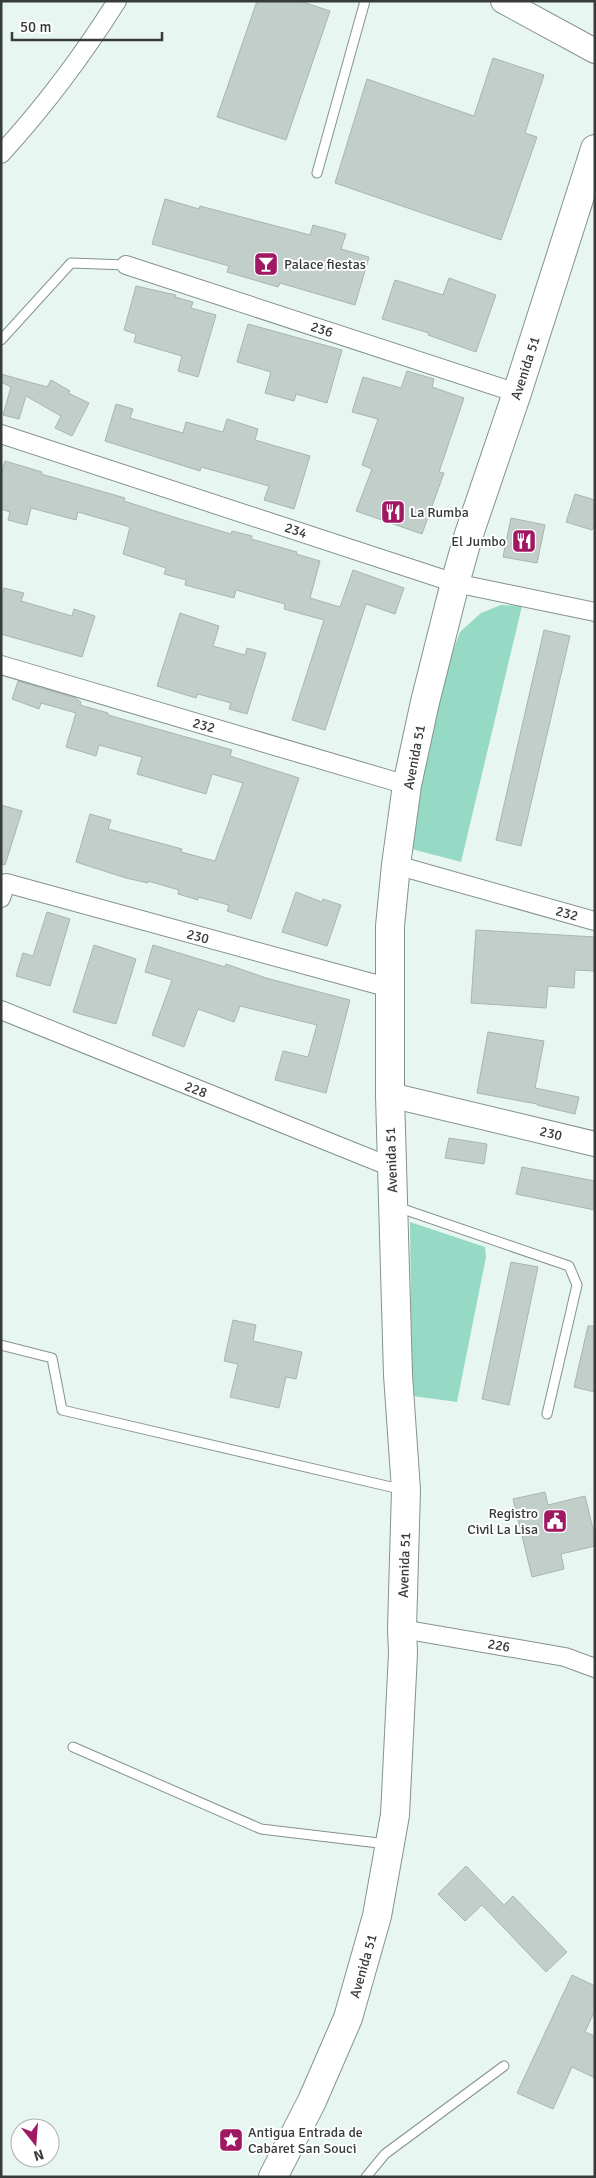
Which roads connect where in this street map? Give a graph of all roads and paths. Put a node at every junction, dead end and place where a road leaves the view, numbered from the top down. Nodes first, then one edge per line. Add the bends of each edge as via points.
1 (118, 1) edge
2 (365, 1) edge
3 (503, 1) edge
4 (595, 51) edge
5 (595, 148) edge
6 (1, 154) edge
7 (317, 173) dead end
8 (126, 265) joint
9 (1, 340) edge
10 (517, 393) junction
11 (1, 434) edge
12 (455, 583) junction
13 (595, 612) edge
14 (1, 665) edge
15 (407, 785) junction
16 (396, 865) junction
17 (4, 891) edge
18 (595, 921) edge
19 (390, 988) junction
20 (1, 1010) edge
21 (390, 1095) junction
22 (595, 1144) edge
23 (391, 1167) junction
24 (393, 1206) junction
25 (1, 1345) edge
26 (547, 1414) dead end
27 (406, 1490) junction
28 (402, 1629) junction
29 (595, 1668) edge
30 (73, 1747) dead end
31 (390, 1844) junction
32 (504, 2066) dead end
33 (273, 2177) edge
34 (366, 2177) edge

1 - 6 street via 32,118
2 - 7 lane
3 - 4 street
5 - 10 main road, Avenida 51
8 - 9 lane via 71,263
8 - 10 street, 236
10 - 12 main road, Avenida 51
11 - 12 street, 234
12 - 13 street, 234
12 - 15 main road, Avenida 51
14 - 15 street, 232
15 - 16 main road, Avenida 51
16 - 18 street, 232
16 - 19 main road, Avenida 51 via 390,926
17 - 19 street, 230
19 - 21 main road, Avenida 51
20 - 23 street, 228
21 - 22 street, 230
21 - 23 main road, Avenida 51
23 - 24 main road, Avenida 51
24 - 26 lane via 569,1266 577,1285
24 - 27 main road, Avenida 51 via 398,1375
25 - 27 lane via 52,1358 62,1410
27 - 28 main road, Avenida 51
28 - 29 street, 226 via 564,1657
28 - 31 main road, Avenida 51 via 399,1759
30 - 31 lane via 262,1829
31 - 33 main road, Avenida 51 via 378,1916 348,2018 312,2101
32 - 34 lane via 385,2154

